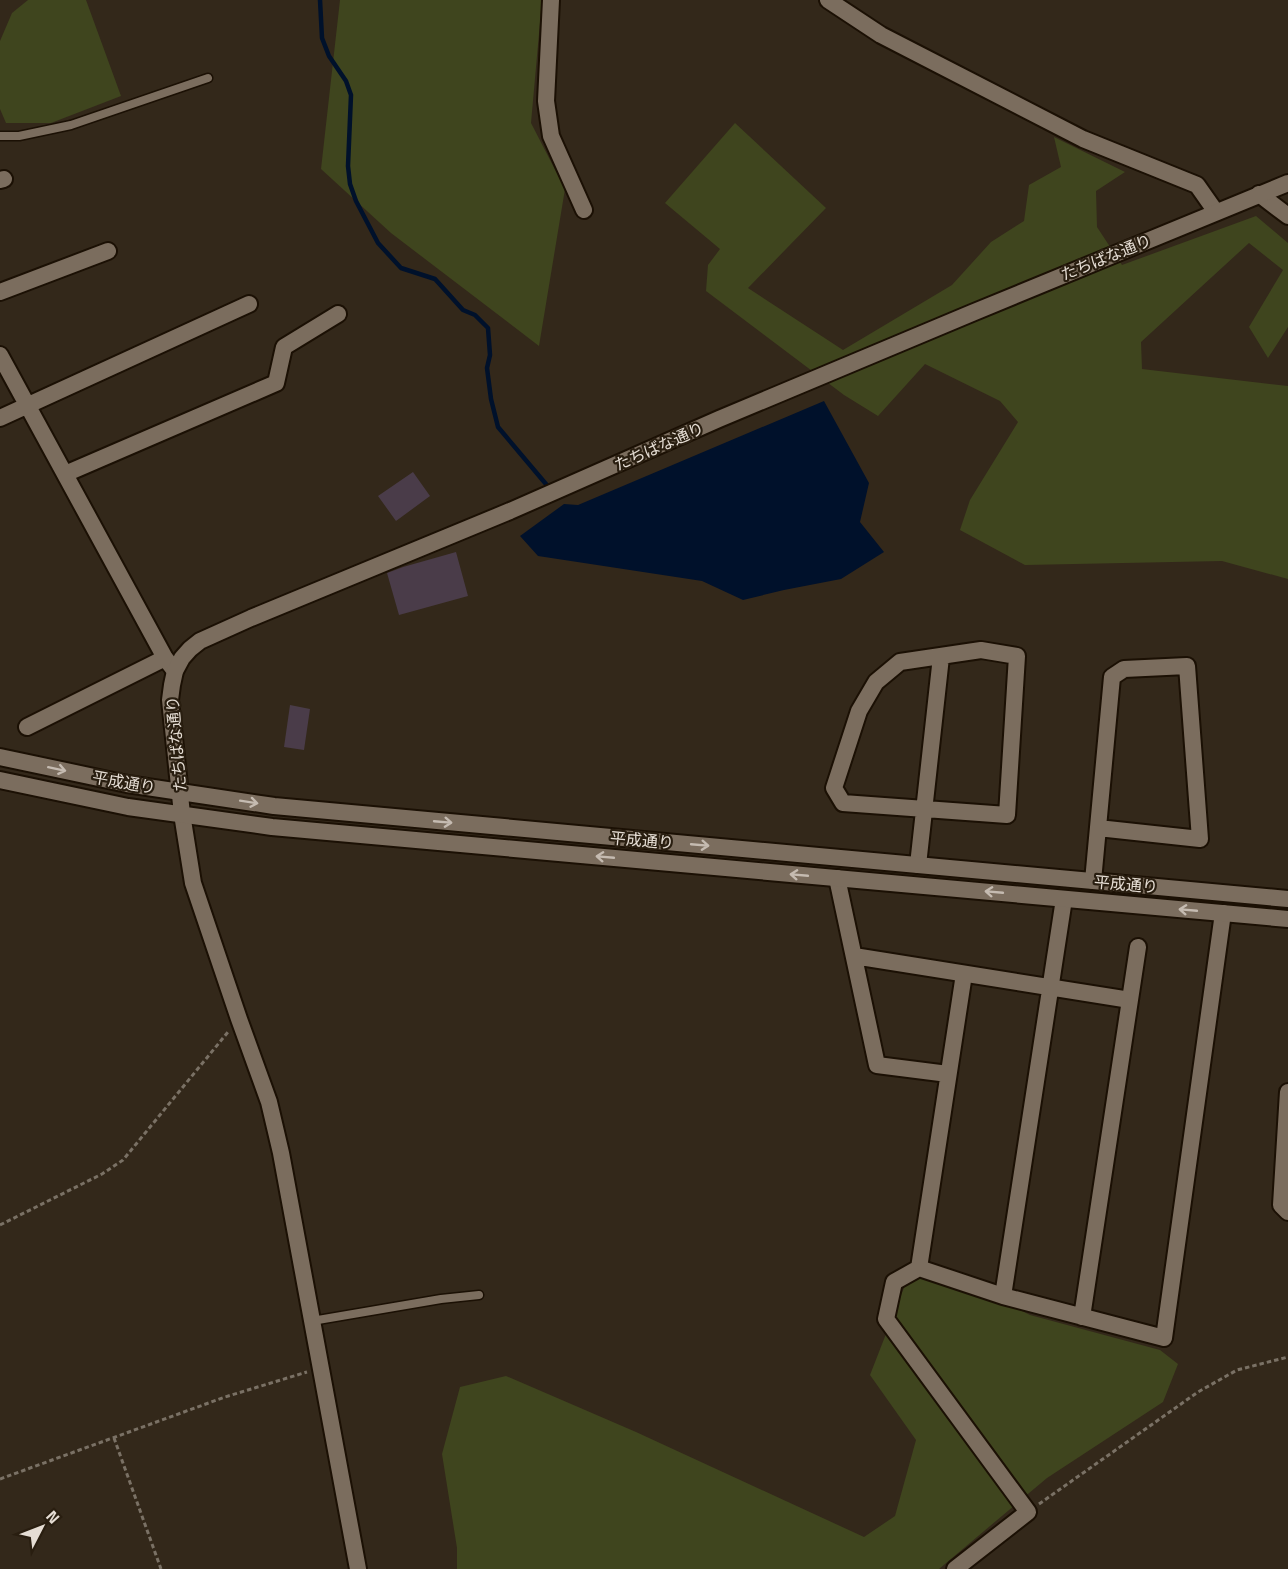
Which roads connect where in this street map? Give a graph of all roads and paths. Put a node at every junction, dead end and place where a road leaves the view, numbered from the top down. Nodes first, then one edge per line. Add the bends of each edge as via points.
1 (551, 0) edge
2 (828, 0) edge
3 (208, 78) dead end
4 (0, 136) edge
5 (1288, 183) edge
6 (1259, 195) junction
7 (584, 210) dead end
8 (1216, 212) junction
9 (1288, 216) edge
10 (108, 251) dead end
11 (0, 292) edge
12 (249, 304) dead end
13 (338, 314) dead end
14 (0, 355) edge
15 (28, 405) junction
16 (0, 418) edge
17 (65, 474) junction
18 (940, 657) junction
19 (170, 664) junction
20 (27, 727) dead end
21 (0, 757) edge
22 (0, 780) edge
23 (179, 792) junction
24 (924, 808) junction
25 (182, 814) junction
26 (1098, 828) junction
27 (918, 865) junction
28 (837, 878) junction
29 (1093, 881) junction
30 (1064, 899) junction
31 (1288, 899) edge
32 (1223, 913) junction
33 (1288, 919) edge
34 (1138, 947) dead end
35 (854, 956) junction
36 (964, 974) junction
37 (1051, 988) junction
38 (1130, 1000) junction
39 (239, 1019) junction
40 (948, 1074) junction
41 (1288, 1092) edge
42 (1287, 1132) edge
43 (1288, 1212) edge
44 (0, 1225) edge
45 (919, 1268) junction
46 (479, 1295) dead end
47 (1003, 1296) junction
48 (1082, 1317) junction
49 (312, 1321) junction
50 (1288, 1356) edge
51 (321, 1368) junction
52 (114, 1438) junction
53 (0, 1479) edge
54 (1028, 1512) junction
55 (161, 1569) edge
56 (358, 1569) edge
57 (955, 1569) edge

1 - 7 street via 546,101 551,136
2 - 8 street via 881,35 1083,139 1197,185
3 - 4 lane via 71,125
5 - 6 street, たちばな通り
6 - 8 street, たちばな通り
6 - 9 street
8 - 19 street, たちばな通り via 250,618 200,641
10 - 11 street
12 - 15 street
13 - 17 street via 284,347 276,383
14 - 15 street
15 - 16 street
15 - 17 street
17 - 19 street
18 - 24 street
18 - 24 street via 900,662 876,682 859,711 834,788 843,802
18 - 24 street via 981,650 1017,656 1007,814
19 - 20 street
19 - 23 street, たちばな通り
21 -> 23 street, 平成通り
22 - 25 street, 平成通り via 128,807
23 - 25 street, たちばな通り
23 -> 27 street, 平成通り via 274,806
24 - 27 street
28 -> 25 street, 平成通り via 284,828
25 - 39 street, たちばな通り via 193,883
26 - 26 street via 1112,677 1124,669 1187,666 1200,839
26 - 29 street
27 - 29 street, 平成通り
30 -> 28 street, 平成通り
28 - 35 street
29 - 31 street, 平成通り
32 -> 30 street, 平成通り
30 - 37 street
32 - 33 street, 平成通り
32 - 48 street via 1164,1338
34 - 38 street
35 - 36 street
35 - 40 street via 877,1065
36 - 37 street
36 - 40 street
37 - 38 street
37 - 47 street
38 - 48 street
39 - 44 path via 123,1160
39 - 49 street, たちばな通り via 274,1122
40 - 45 street
41 - 42 street
42 - 43 street via 1281,1205
45 - 47 street
45 - 54 street via 894,1282 886,1319
46 - 49 lane
47 - 48 street
49 - 51 street, たちばな通り
50 - 54 path via 1237,1370 1198,1392
51 - 52 path via 225,1397
51 - 56 street, たちばな通り
52 - 53 path
52 - 55 path
54 - 57 street

